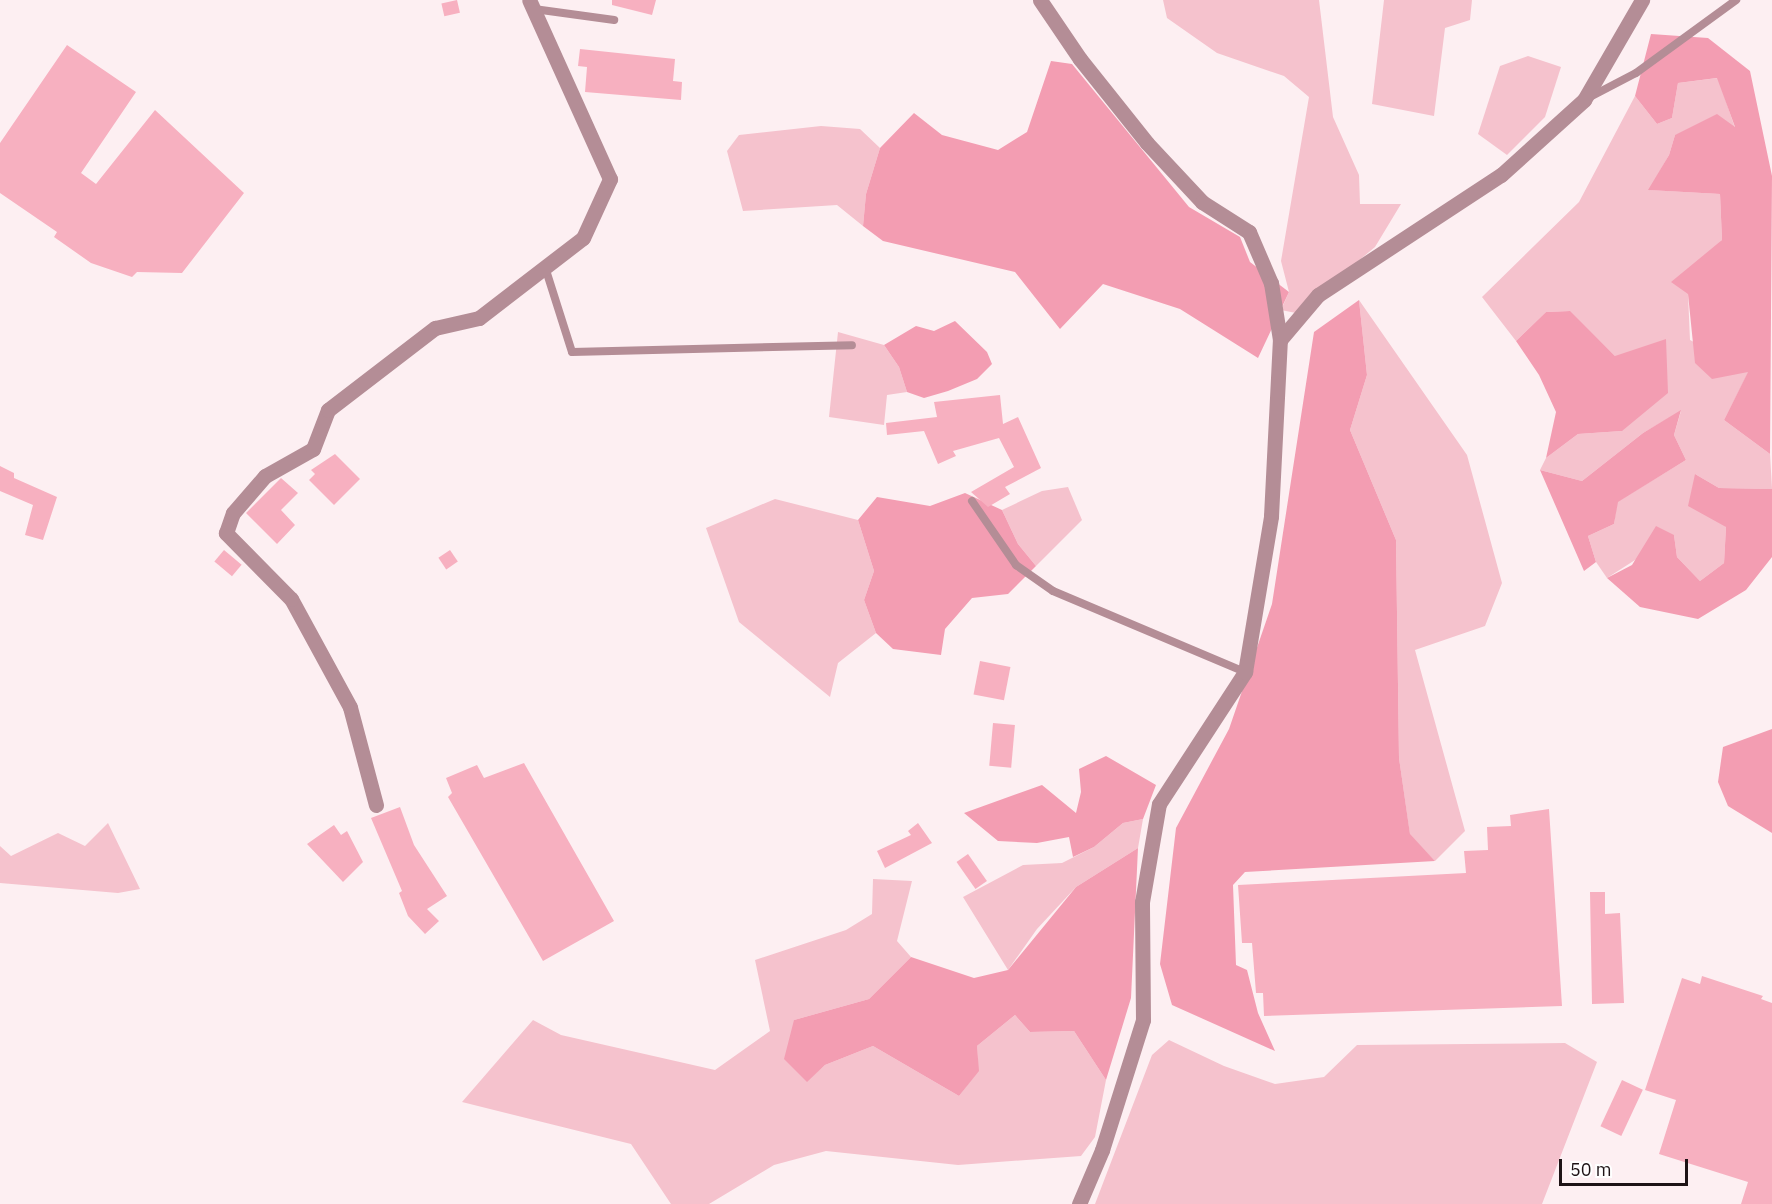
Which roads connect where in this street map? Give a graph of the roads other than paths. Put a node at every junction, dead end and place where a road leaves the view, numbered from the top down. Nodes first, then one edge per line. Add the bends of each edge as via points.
1 (1040, 0) edge
2 (1642, 0) edge
3 (1736, 0) edge
4 (531, 5) edge
5 (614, 20) dead end
6 (1584, 100) junction
7 (545, 267) junction
8 (1280, 340) junction
9 (852, 345) dead end
10 (972, 501) dead end
11 (1245, 672) junction
12 (376, 805) dead end
13 (1079, 1204) edge

1 - 8 street via 1080,59 1148,143 1202,202 1249,232 1271,283
2 - 6 street
3 - 6 lane via 1636,73
4 - 5 lane
4 - 7 street via 610,178 583,238
6 - 8 street via 1501,175 1318,295
7 - 9 lane via 572,352
7 - 12 street via 479,318 435,328 328,410 313,449 265,476 233,513 226,533 296,609 350,707
8 - 11 street via 1270,516
10 - 11 lane via 1016,565 1053,591
11 - 13 street via 1159,804 1142,902 1143,1020 1102,1150

